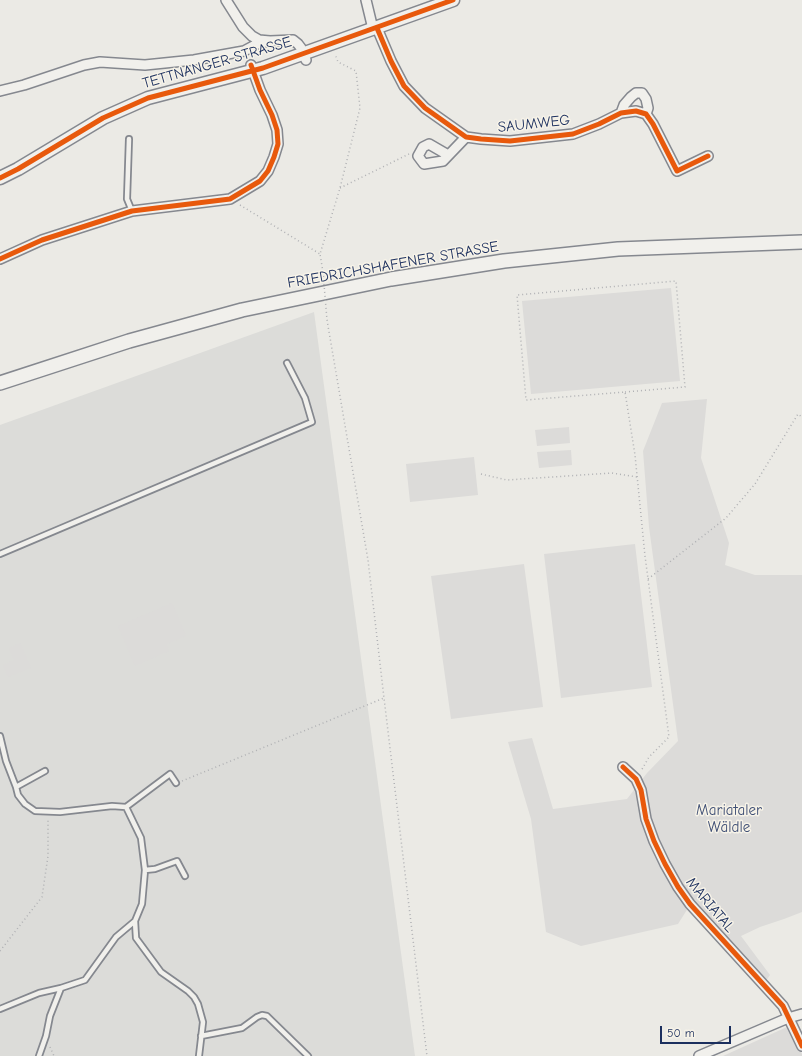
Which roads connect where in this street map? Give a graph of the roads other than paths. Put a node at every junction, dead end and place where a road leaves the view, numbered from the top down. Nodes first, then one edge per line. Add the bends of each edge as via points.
1 (226, 0) edge
2 (366, 0) edge
3 (453, 0) edge
4 (375, 28) junction
5 (270, 41) junction
6 (304, 57) junction
7 (252, 68) junction
8 (0, 91) edge
9 (620, 113) junction
10 (646, 114) junction
11 (466, 137) junction
12 (129, 139) dead end
13 (448, 155) junction
14 (708, 156) dead end
15 (0, 178) edge
16 (132, 211) junction
17 (802, 242) edge
18 (0, 259) edge
19 (287, 363) dead end
20 (0, 383) edge
21 (0, 554) edge
22 (0, 736) edge
23 (623, 767) dead end
24 (45, 771) dead end
25 (176, 783) road end
26 (16, 787) junction
27 (126, 807) junction
28 (146, 870) junction
29 (185, 876) dead end
30 (135, 921) junction
31 (61, 988) junction
32 (0, 1010) edge
33 (802, 1014) edge
34 (788, 1018) junction
35 (201, 1036) junction
36 (802, 1046) edge
37 (39, 1056) edge
38 (199, 1056) edge
39 (308, 1056) edge
40 (699, 1056) edge

1 - 5 street via 243,27 252,36
2 - 4 street, SAUMWEG
3 - 4 street, TETTNANGER STRASSE
4 - 6 street, TETTNANGER STRASSE
4 - 11 street, SAUMWEG via 404,86 426,108
5 - 6 street via 293,40 298,44
5 - 8 street via 259,43 244,51 194,60 145,65 100,62
6 - 7 street, TETTNANGER STRASSE
7 - 15 street, TETTNANGER STRASSE via 148,98 103,118
7 - 16 street via 272,115 278,144 268,171 260,181 230,198
9 - 10 street, SAUMWEG via 636,111
9 - 10 street, SAUMWEG via 630,97 642,93 648,108
9 - 11 street, SAUMWEG via 573,134 510,141
10 - 14 street, SAUMWEG via 677,171
11 - 13 street
12 - 16 lane via 127,199
13 - 13 street via 443,161 424,164 418,156 423,147 429,144
16 - 18 street via 42,240
17 - 20 main road, FRIEDRICHSHAFENER STRASSE via 618,249 504,261 391,279 242,310 129,341
19 - 21 lane via 306,398 312,422
22 - 26 lane
23 - 34 street, MARIATAL via 636,779 654,841 678,887 690,904 783,1006
24 - 26 lane
25 - 27 lane via 170,774
26 - 27 lane via 25,804 35,811 60,812 112,806
27 - 28 lane via 141,838
28 - 29 lane via 155,870 177,861
28 - 30 lane via 142,904
30 - 31 lane via 116,937 85,980
30 - 35 lane via 136,938 161,972 194,997 203,1022
31 - 32 lane via 38,993
31 - 37 lane
33 - 34 street
34 - 36 street, MARIATAL
34 - 40 street
35 - 38 lane
35 - 39 lane via 242,1028 262,1015 267,1016

